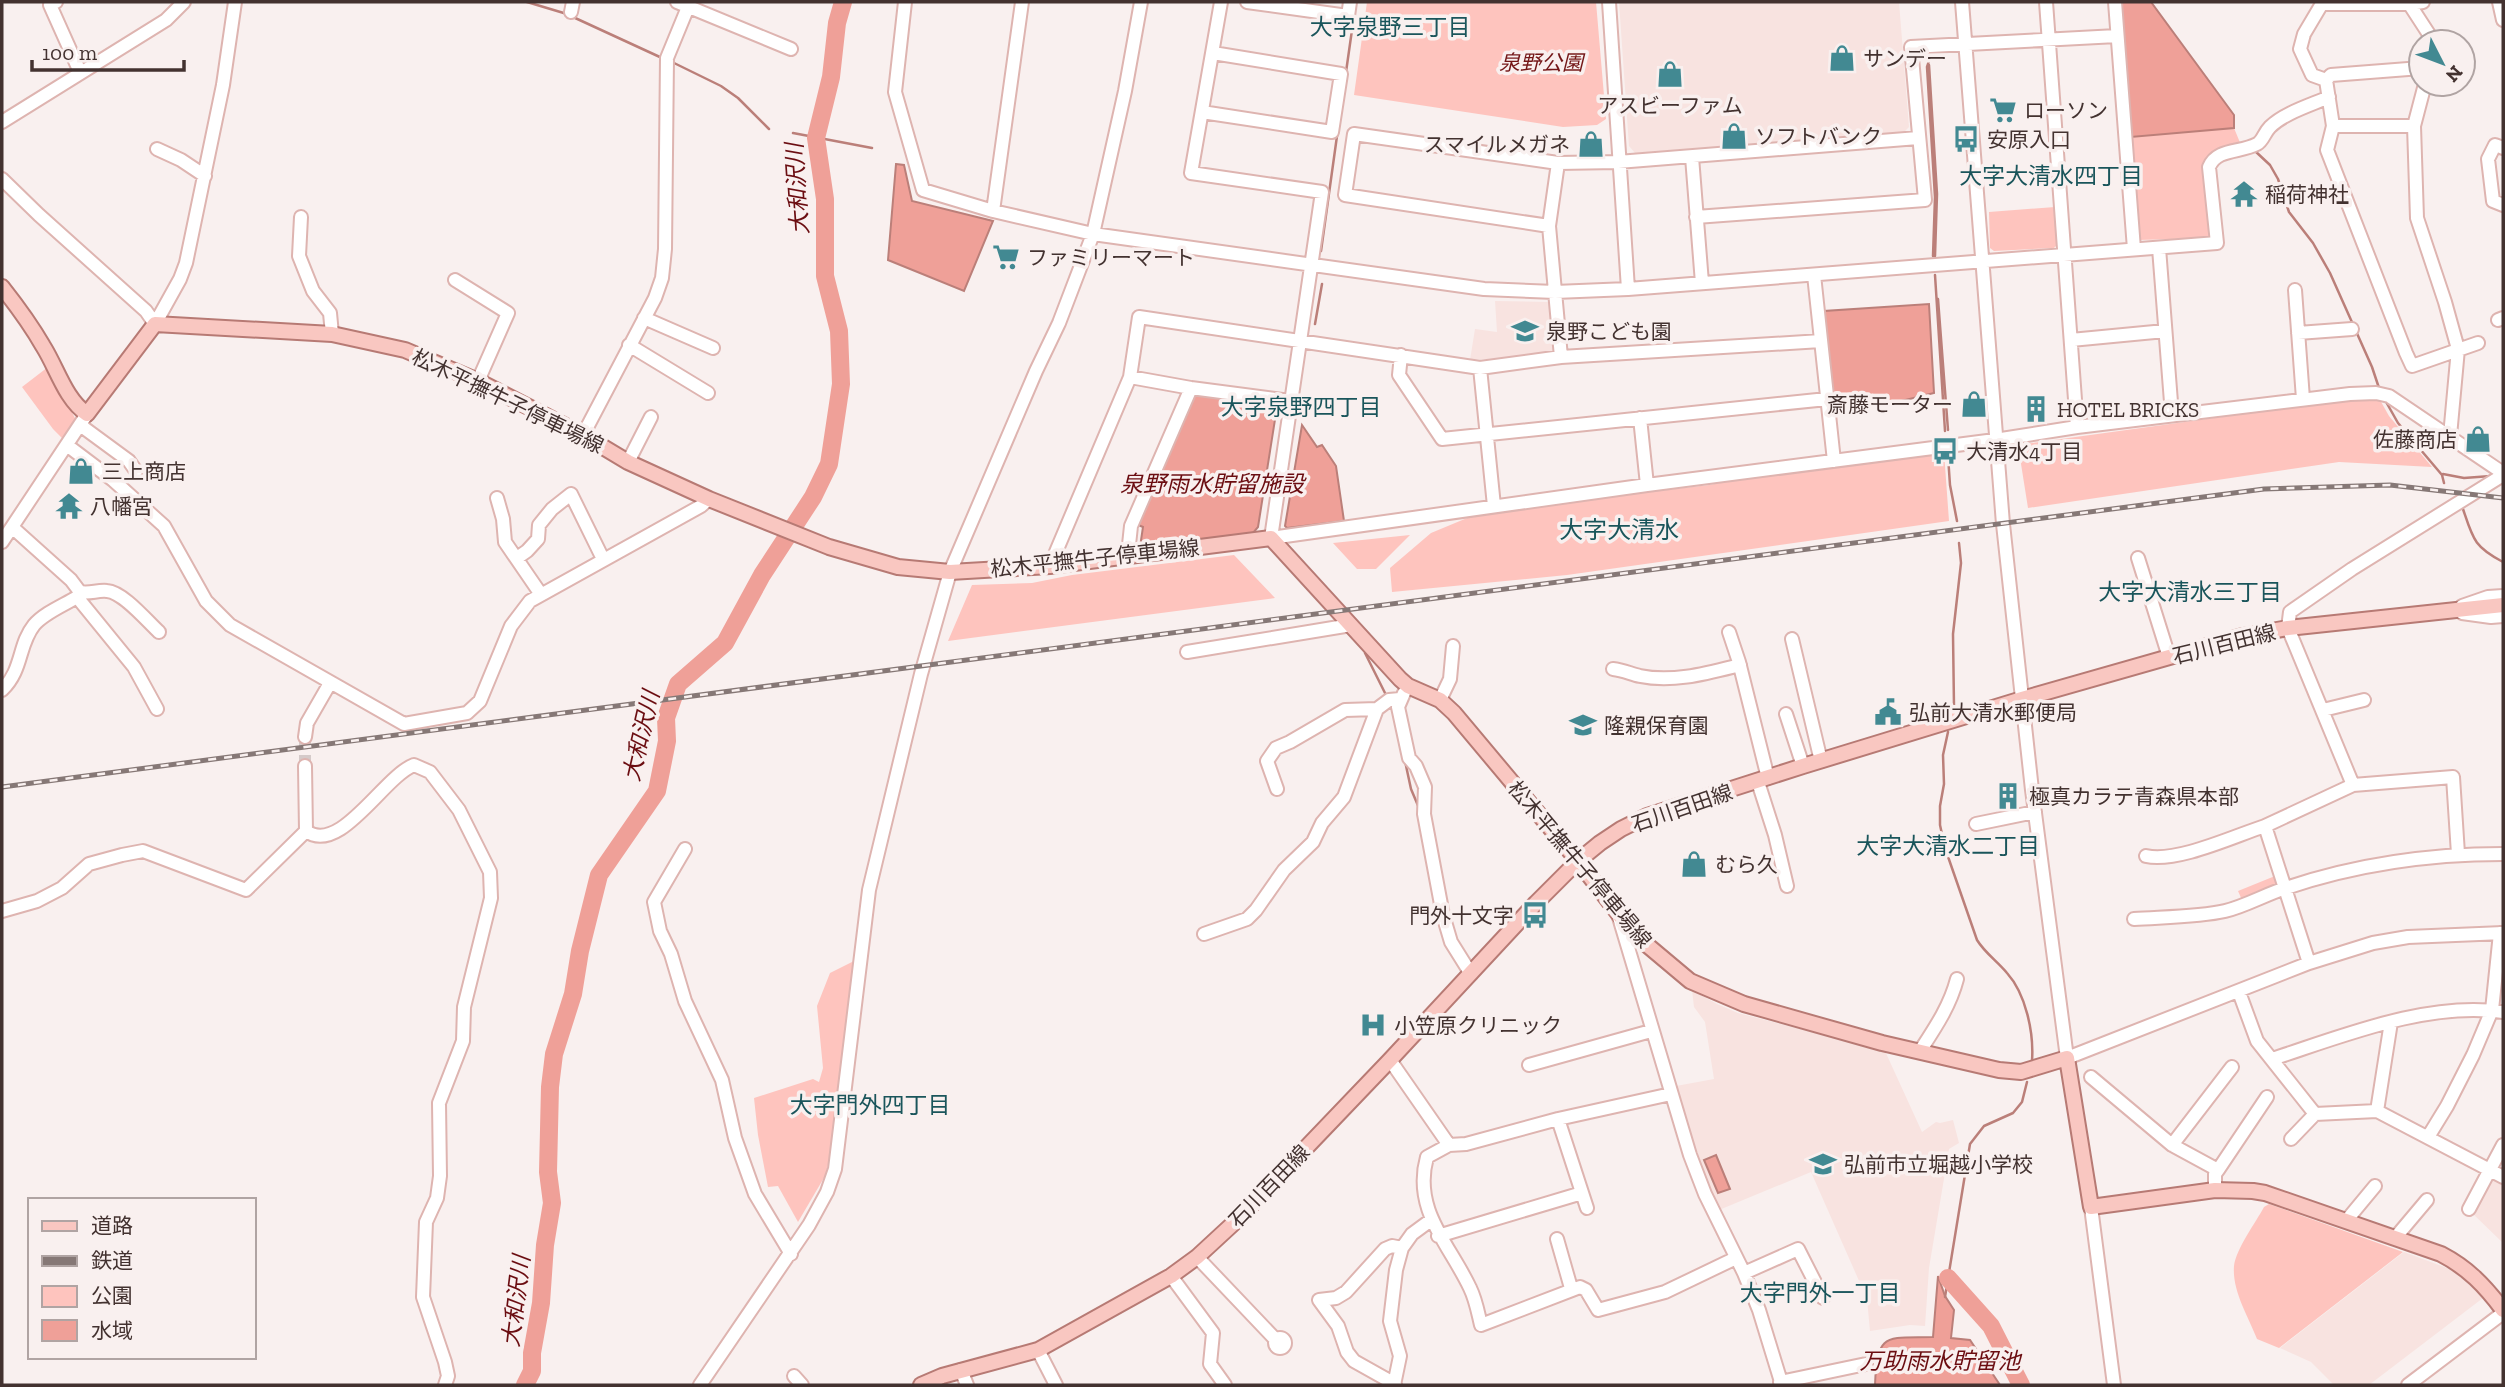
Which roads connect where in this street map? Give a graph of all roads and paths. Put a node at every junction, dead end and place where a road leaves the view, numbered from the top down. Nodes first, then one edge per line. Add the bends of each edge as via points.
1 (56, 2) edge
2 (184, 2) edge
3 (235, 2) edge
4 (905, 2) edge
5 (1022, 2) edge
6 (1141, 2) edge
7 (1221, 2) edge
8 (1247, 2) edge
9 (1350, 2) edge
10 (1609, 2) edge
11 (1962, 2) edge
12 (2046, 2) edge
13 (2115, 2) edge
14 (2499, 2) edge
15 (2323, 3) edge
16 (2413, 3) edge
17 (682, 4) edge
18 (2503, 20) edge
19 (2426, 28) edge
20 (2117, 36) junction
21 (2050, 40) junction
22 (1965, 46) junction
23 (790, 49) dead end
24 (1213, 53) junction
25 (2407, 69) edge
26 (80, 72) junction
27 (2326, 80) junction
28 (2329, 97) junction
29 (2421, 98) edge
30 (1202, 113) junction
31 (2, 122) edge
32 (2333, 126) junction
33 (2414, 126) junction
34 (1918, 138) junction
35 (2503, 148) edge
36 (157, 149) dead end
37 (1692, 157) junction
38 (1618, 162) junction
39 (1558, 163) junction
40 (205, 176) junction
41 (2, 179) edge
42 (2503, 205) edge
43 (993, 211) junction
44 (1696, 217) junction
45 (300, 218) dead end
46 (1549, 226) junction
47 (1093, 234) junction
48 (2159, 248) junction
49 (2134, 249) junction
50 (2064, 255) junction
51 (1982, 261) junction
52 (1312, 264) junction
53 (1814, 275) junction
54 (455, 280) dead end
55 (1702, 283) junction
56 (2, 287) edge
57 (1628, 289) junction
58 (2295, 290) dead end
59 (1555, 292) junction
60 (643, 318) junction
61 (155, 324) junction
62 (2352, 329) dead end
63 (2165, 331) junction
64 (2298, 333) junction
65 (332, 334) junction
66 (2071, 340) junction
67 (1301, 341) junction
68 (1821, 341) junction
69 (2477, 343) dead end
70 (629, 345) junction
71 (713, 348) dead end
72 (2458, 349) junction
73 (1401, 355) junction
74 (1561, 357) junction
75 (1480, 368) junction
76 (1130, 377) junction
77 (478, 381) junction
78 (1191, 388) junction
79 (708, 393) dead end
80 (1827, 399) junction
81 (2303, 399) junction
82 (1290, 401) junction
83 (2172, 415) junction
84 (651, 417) dead end
85 (1640, 418) junction
86 (84, 419) junction
87 (2077, 426) junction
88 (1488, 434) junction
89 (583, 435) junction
90 (2451, 436) junction
91 (1995, 440) junction
92 (68, 446) junction
93 (1834, 461) junction
94 (628, 462) junction
95 (136, 471) dead end
96 (2503, 474) edge
97 (1647, 485) junction
98 (497, 498) dead end
99 (709, 499) junction
100 (1494, 506) junction
101 (12, 527) junction
102 (1271, 538) junction
103 (2, 542) edge
104 (1128, 554) junction
105 (517, 558) junction
106 (2138, 558) dead end
107 (603, 559) junction
108 (1049, 566) junction
109 (950, 572) junction
110 (540, 593) junction
111 (78, 594) junction
112 (2503, 596) edge
113 (2503, 605) edge
114 (2445, 611) junction
115 (2503, 616) edge
116 (1351, 625) junction
117 (2288, 628) junction
118 (159, 632) dead end
119 (1729, 632) dead end
120 (1792, 639) dead end
121 (1453, 646) dead end
122 (1187, 652) dead end
123 (2169, 657) junction
124 (1740, 664) junction
125 (1613, 669) dead end
126 (330, 682) junction
127 (1408, 686) junction
128 (2, 690) edge
129 (1400, 699) junction
130 (2022, 699) junction
131 (1440, 700) junction
132 (2364, 700) dead end
133 (157, 709) dead end
134 (1377, 709) junction
135 (2323, 710) junction
136 (1786, 714) dead end
137 (305, 737) tunnel mouth
138 (1821, 761) junction
139 (305, 766) tunnel mouth
140 (1803, 766) junction
141 (1763, 780) junction
142 (2353, 785) junction
143 (1277, 789) dead end
144 (2035, 812) junction
145 (1976, 824) dead end
146 (2265, 826) junction
147 (306, 831) junction
148 (685, 849) dead end
149 (2458, 854) junction
150 (2503, 854) edge
151 (2146, 856) dead end
152 (1578, 861) junction
153 (1787, 887) dead end
154 (2285, 888) junction
155 (2, 911) edge
156 (1618, 914) junction
157 (2134, 919) dead end
158 (2501, 933) edge
159 (1204, 934) dead end
160 (2309, 963) junction
161 (1471, 974) junction
162 (1957, 979) dead end
163 (2239, 992) junction
164 (2498, 1011) edge
165 (2391, 1022) junction
166 (1651, 1031) junction
167 (1920, 1051) junction
168 (2067, 1058) junction
169 (2272, 1059) junction
170 (1391, 1060) junction
171 (1529, 1065) dead end
172 (2232, 1067) dead end
173 (2091, 1077) dead end
174 (1671, 1094) junction
175 (2267, 1097) dead end
176 (2377, 1111) junction
177 (2315, 1114) junction
178 (1558, 1119) junction
179 (2428, 1137) junction
180 (2291, 1139) dead end
181 (1449, 1145) junction
182 (2172, 1145) junction
183 (2503, 1145) edge
184 (2490, 1169) junction
185 (2218, 1170) junction
186 (2503, 1177) edge
187 (2375, 1186) dead end
188 (2215, 1190) junction
189 (1582, 1193) junction
190 (2427, 1200) dead end
191 (2091, 1207) junction
192 (1587, 1208) dead end
193 (2469, 1209) dead end
194 (1431, 1220) junction
195 (2346, 1221) junction
196 (1438, 1236) junction
197 (2395, 1238) junction
198 (1557, 1239) dead end
199 (1402, 1248) junction
200 (791, 1254) junction
201 (1197, 1257) junction
202 (1736, 1258) junction
203 (1744, 1273) junction
204 (1171, 1276) junction
205 (1571, 1288) junction
206 (1823, 1298) dead end
207 (2503, 1311) edge
208 (1038, 1350) junction
209 (1294, 1357) dead end
210 (1866, 1364) dead end
211 (961, 1370) junction
212 (706, 1383) edge
213 (1781, 1383) edge
214 (1395, 1384) edge
215 (445, 1385) edge
216 (920, 1385) edge
217 (967, 1385) edge
218 (1056, 1385) edge
219 (1225, 1385) edge
220 (2114, 1385) edge
221 (2408, 1385) edge

1 - 26 street via 50,5
2 - 26 street via 166,20
3 - 40 street
4 - 43 street via 895,92 923,190
5 - 43 street
6 - 47 street
7 - 24 street
8 - 9 street via 1348,16
10 - 38 street
11 - 22 street
12 - 21 street
13 - 20 street
14 - 18 street
15 - 16 street
15 - 27 street via 2300,49 2312,75
16 - 19 street
17 - 23 street
17 - 60 street via 667,61 662,278
20 - 21 street
20 - 49 street
21 - 22 street
21 - 50 street
22 - 34 street via 1911,47
22 - 51 street
24 - 30 street
24 - 30 street via 1340,74 1332,132
25 - 27 street via 2331,75
26 - 31 street
27 - 28 street
28 - 32 street
28 - 48 street via 2270,127 2260,143 2211,161 2217,243
29 - 33 street
30 - 52 street via 1191,173 1322,192
32 - 33 street
32 - 72 street via 2327,150 2412,366
33 - 72 street via 2417,218
34 - 37 street
34 - 44 street via 1925,200
35 - 42 street via 2495,145 2488,159 2493,201
36 - 40 street
37 - 38 street
37 - 44 street
38 - 39 street
38 - 57 street
39 - 46 street
39 - 46 street via 1354,134 1345,195
40 - 61 street via 186,263
41 - 61 street
43 - 47 street
44 - 55 street
45 - 65 street via 299,256 313,291 330,313
46 - 59 street
47 - 52 street
47 - 109 street
48 - 49 street
48 - 63 street
49 - 50 street
50 - 51 street
50 - 66 street
51 - 53 street
51 - 91 street
52 - 59 street via 1484,289
52 - 67 street
53 - 55 street
53 - 68 street
54 - 77 street via 472,284 508,313
55 - 57 street
56 - 86 main road via 45,348
57 - 59 street
58 - 64 street
59 - 74 street
60 - 70 street
60 - 71 street
61 - 65 main road, 松木平撫牛子停車場線
61 - 86 main road
62 - 64 street
63 - 66 street
63 - 83 street
64 - 81 street
65 - 77 main road, 松木平撫牛子停車場線 via 405,350
66 - 87 street
67 - 73 street
67 - 76 street via 1139,317
67 - 82 street
68 - 74 street
68 - 80 street
69 - 72 street
70 - 79 street
70 - 89 street
72 - 90 street
73 - 75 street
73 - 88 street via 1399,375 1442,439
74 - 75 street
75 - 88 street
76 - 78 street
76 - 108 street
77 - 89 main road, 松木平撫牛子停車場線
78 - 82 street
78 - 104 street via 1131,526
80 - 85 street
80 - 93 street
81 - 83 street
81 - 90 street via 2383,394
82 - 102 street
83 - 87 street
84 - 94 street
85 - 88 street
85 - 97 street
86 - 92 street
86 - 95 street
87 - 91 street
88 - 100 street
89 - 94 main road, 松木平撫牛子停車場線
90 - 96 street
91 - 93 street
91 - 130 street
92 - 101 street
92 - 126 street via 164,526 206,601 230,625
93 - 97 street
94 - 99 main road, 松木平撫牛子停車場線
96 - 117 street via 2315,594 2290,612
97 - 100 street
98 - 105 street via 505,542
99 - 107 street
99 - 109 main road, 松木平撫牛子停車場線 via 829,547 898,567
100 - 102 street
101 - 103 street
101 - 111 street via 71,580
102 - 104 main road, 松木平撫牛子停車場線
102 - 116 main road, 松木平撫牛子停車場線
104 - 108 main road, 松木平撫牛子停車場線
105 - 107 street via 538,538 539,524 571,494
105 - 110 street
106 - 123 street
107 - 110 street
108 - 109 main road, 松木平撫牛子停車場線
109 - 200 street via 876,854 835,1169
110 - 126 street via 515,619 480,701 467,713 404,724
111 - 118 street via 119,594
111 - 128 street via 32,628 17,671
111 - 133 street via 134,667
112 - 114 street
113 - 114 main road, 石川百田線
114 - 115 street
114 - 117 main road, 石川百田線
116 - 122 street
116 - 127 main road, 松木平撫牛子停車場線
117 - 123 main road, 石川百田線
117 - 135 street
119 - 124 street
120 - 138 street via 1801,656
121 - 131 street via 1450,679
123 - 130 main road, 石川百田線
124 - 125 street via 1699,676 1654,678
124 - 141 street
126 - 137 street via 307,723
127 - 129 street
127 - 131 main road, 松木平撫牛子停車場線
129 - 134 street
129 - 161 street via 1409,758 1425,788 1424,814 1443,915 1451,942
130 - 138 main road, 石川百田線
130 - 144 street
131 - 152 main road, 松木平撫牛子停車場線
132 - 135 street
134 - 143 street via 1345,710 1276,748 1267,761
134 - 159 street via 1344,797 1313,842 1284,870 1247,919
135 - 142 street
136 - 140 street
138 - 140 main road, 石川百田線
139 - 147 street
140 - 141 main road, 石川百田線
141 - 152 main road, 石川百田線 via 1647,816
141 - 153 street
142 - 146 street
142 - 149 street via 2453,777
144 - 145 street
144 - 168 street
146 - 151 street via 2181,855
146 - 154 street
147 - 155 street via 246,890 143,852 89,864 46,897
147 - 215 street via 323,837 351,823 402,769 414,765 430,772 459,810 490,872 491,898 464,1007 463,1041 439,1103 440,1175 437,1198 426,1222 423,1297 445,1362
148 - 200 street via 654,902 660,931 722,1080 735,1138 755,1194
149 - 150 street
149 - 154 street via 2384,862
152 - 156 main road, 松木平撫牛子停車場線
152 - 161 main road, 石川百田線
154 - 157 street via 2225,911
154 - 160 street
156 - 166 street
156 - 167 main road, 松木平撫牛子停車場線 via 1674,970 1709,991
158 - 160 street via 2408,937
158 - 164 street
160 - 163 street
161 - 170 main road, 石川百田線
162 - 167 street via 1942,1016
163 - 168 street
163 - 169 street via 2257,1041
164 - 165 street via 2455,1010
164 - 179 street
165 - 169 street
165 - 176 street
166 - 171 street
166 - 174 street
167 - 168 main road, 松木平撫牛子停車場線 via 2021,1072
168 - 191 main road
169 - 177 street
170 - 181 street
170 - 201 main road, 石川百田線
172 - 182 street
173 - 182 street
174 - 178 street
174 - 202 street via 1705,1194
175 - 185 street
176 - 177 street
176 - 179 street
177 - 180 street
178 - 181 street
178 - 189 street
179 - 184 street
181 - 194 street via 1427,1157 1423,1173
182 - 185 street
183 - 184 street
184 - 186 street
184 - 193 street
185 - 188 street
187 - 195 street
188 - 191 main road
188 - 195 main road via 2265,1192
189 - 192 street
189 - 196 street
190 - 197 street
191 - 220 street
194 - 196 street
194 - 199 street
195 - 197 main road
196 - 205 street via 1470,1288 1481,1325
197 - 207 main road via 2457,1262 2473,1273
198 - 205 street
199 - 214 street via 1390,1321 1400,1356
199 - 214 street via 1385,1249 1346,1292 1320,1300 1354,1361
200 - 212 street
201 - 204 main road, 石川百田線
201 - 209 street
202 - 203 street
202 - 205 street via 1665,1292 1598,1310 1586,1290
203 - 206 street via 1798,1249
203 - 213 street
204 - 208 main road, 石川百田線
204 - 219 street via 1213,1333 1210,1364
207 - 221 street
208 - 211 main road, 石川百田線
208 - 218 street
210 - 213 street
211 - 216 main road, 石川百田線
211 - 217 street

